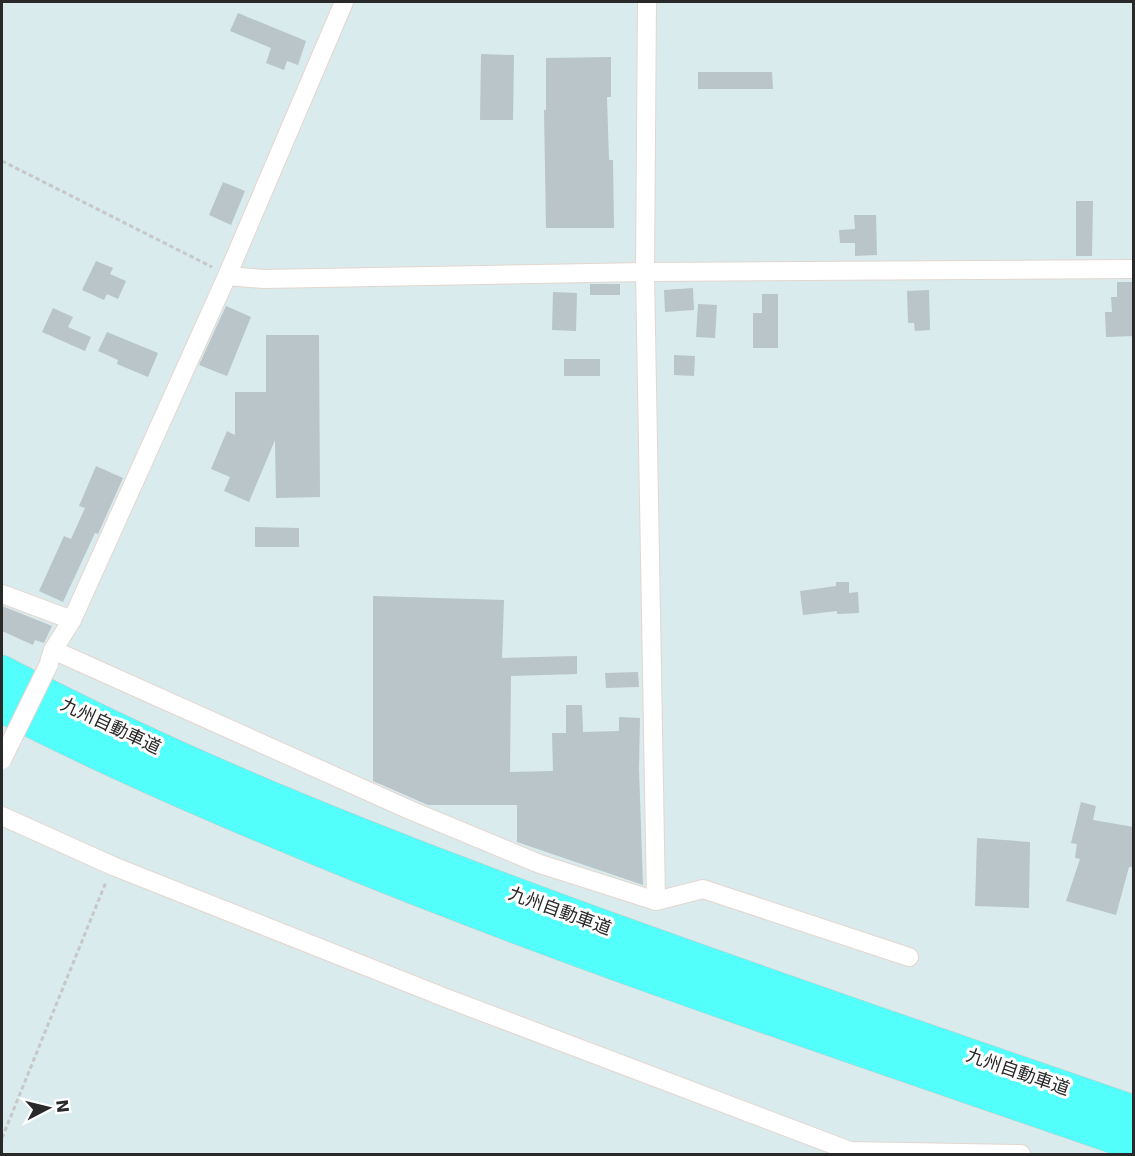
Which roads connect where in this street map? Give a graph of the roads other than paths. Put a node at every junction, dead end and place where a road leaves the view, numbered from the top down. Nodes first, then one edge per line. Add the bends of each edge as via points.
1 (344, 2) edge
2 (647, 2) edge
3 (1134, 269) edge
4 (645, 272) junction
5 (227, 276) junction
6 (2, 594) edge
7 (72, 620) junction
8 (51, 657) junction
9 (2, 672) edge
10 (2, 706) edge
11 (2, 760) edge
12 (2, 816) edge
13 (656, 901) junction
14 (909, 957) dead end
15 (1134, 1112) edge
16 (1134, 1144) edge
17 (1021, 1155) edge

1 - 5 street
2 - 4 street
3 - 4 street
4 - 5 street via 264,279
4 - 13 street
5 - 7 street
6 - 7 street
7 - 8 street
8 - 11 street, bridge
8 - 13 street via 540,864
9 - 15 highway, 九州自動車道 via 231,783 413,857
10 - 16 highway, 九州自動車道 via 223,810 436,897 576,950
12 - 17 street via 113,866 457,1002 850,1151
13 - 14 street via 703,890

